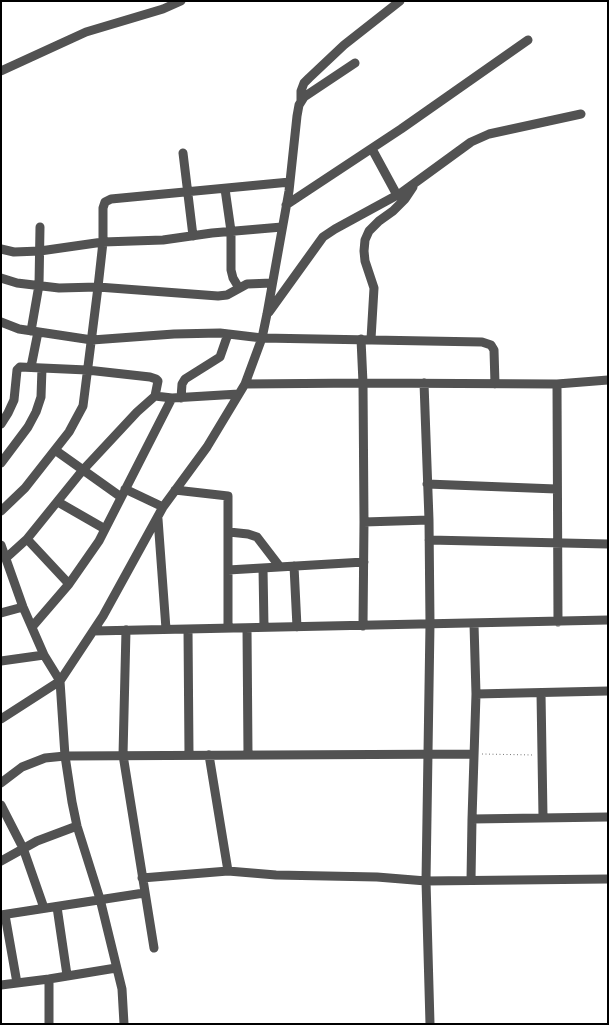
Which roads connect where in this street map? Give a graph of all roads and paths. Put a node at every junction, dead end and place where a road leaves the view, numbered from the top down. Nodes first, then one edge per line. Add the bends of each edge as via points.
1 (181, 1) edge
2 (400, 1) edge
3 (528, 40) dead end
4 (355, 64) dead end
5 (1, 71) edge
6 (302, 101) junction
7 (581, 114) dead end
8 (372, 149) junction
9 (182, 153) dead end
10 (290, 182) junction
11 (414, 184) junction
12 (225, 189) junction
13 (188, 193) junction
14 (397, 196) junction
15 (286, 205) junction
16 (40, 227) dead end
17 (282, 227) junction
18 (231, 231) junction
19 (194, 236) junction
20 (103, 242) junction
21 (1, 249) edge
22 (40, 251) junction
23 (1, 278) edge
24 (272, 283) junction
25 (40, 285) junction
26 (98, 288) junction
27 (239, 288) junction
28 (267, 314) junction
29 (1, 322) edge
30 (34, 331) junction
31 (228, 334) junction
32 (262, 338) junction
33 (366, 339) junction
34 (92, 340) junction
35 (31, 367) junction
36 (42, 368) junction
37 (87, 370) junction
38 (608, 380) edge
39 (364, 382) junction
40 (424, 383) junction
41 (244, 384) junction
42 (495, 384) junction
43 (557, 384) junction
44 (239, 394) junction
45 (155, 396) junction
46 (176, 398) junction
47 (1, 424) edge
48 (55, 450) junction
49 (1, 463) edge
50 (82, 471) junction
51 (427, 484) junction
52 (556, 489) junction
53 (175, 490) junction
54 (123, 493) junction
55 (58, 502) junction
56 (163, 507) junction
57 (1, 512) edge
58 (158, 518) junction
59 (430, 520) junction
60 (364, 522) junction
61 (105, 529) junction
62 (229, 532) junction
63 (27, 539) junction
64 (430, 540) junction
65 (558, 544) junction
66 (608, 544) edge
67 (1, 545) edge
68 (6, 558) junction
69 (364, 562) junction
70 (294, 566) junction
71 (280, 567) junction
72 (263, 568) junction
73 (228, 570) junction
74 (68, 584) junction
75 (23, 607) junction
76 (1, 613) edge
77 (608, 620) edge
78 (558, 622) junction
79 (430, 624) junction
80 (474, 624) junction
81 (363, 626) junction
82 (32, 627) junction
83 (264, 627) junction
84 (296, 627) junction
85 (228, 628) junction
86 (248, 628) junction
87 (166, 629) junction
88 (188, 629) junction
89 (126, 630) junction
90 (93, 631) junction
91 (44, 655) junction
92 (1, 661) edge
93 (60, 681) junction
94 (608, 691) edge
95 (541, 693) junction
96 (476, 694) junction
97 (1, 719) edge
98 (189, 754) junction
99 (428, 754) junction
100 (474, 754) junction
101 (123, 755) junction
102 (209, 755) junction
103 (248, 755) junction
104 (544, 755) junction
105 (64, 756) junction
106 (1, 782) edge
107 (1, 805) edge
108 (543, 817) junction
109 (608, 817) edge
110 (472, 819) junction
111 (77, 826) junction
112 (23, 848) junction
113 (1, 861) edge
114 (228, 872) junction
115 (142, 878) junction
116 (608, 879) edge
117 (471, 880) junction
118 (426, 881) junction
119 (144, 893) junction
120 (100, 899) junction
121 (56, 907) junction
122 (44, 908) junction
123 (3, 915) edge
124 (154, 948) dead end
125 (116, 968) junction
126 (67, 975) junction
127 (49, 979) junction
128 (17, 983) junction
129 (1, 985) edge
130 (49, 1024) edge
131 (124, 1024) edge
132 (430, 1024) edge

1 - 5 street via 86,32
2 - 6 street via 344,45 304,83
3 - 8 street
4 - 6 street
6 - 10 street via 297,116
7 - 11 street via 489,134 471,142
8 - 14 street
8 - 15 street
9 - 13 street
10 - 12 street
10 - 15 street
11 - 14 street
11 - 33 street via 406,199 369,231 365,240 365,261 374,288
12 - 13 street
12 - 18 street
13 - 19 street
13 - 20 street via 105,202
14 - 28 street via 323,237
15 - 17 street
16 - 22 street
17 - 18 street
17 - 24 street
18 - 19 street
18 - 27 street via 230,270
19 - 20 street
20 - 22 street
20 - 26 street
21 - 22 street
22 - 25 street
23 - 25 street
24 - 27 street via 254,283
24 - 28 street
25 - 26 street
25 - 30 street
26 - 27 street via 218,296
26 - 34 street
28 - 32 street
29 - 30 street
30 - 34 street
30 - 35 street
31 - 32 street
31 - 34 street
31 - 46 street via 220,357 185,379
32 - 33 street
32 - 41 street
33 - 39 street
33 - 42 street via 488,344 494,350
34 - 37 street
35 - 36 street
35 - 47 street via 18,369 14,400
36 - 37 street
36 - 49 street via 41,398 36,412
37 - 45 street via 156,378
37 - 48 street via 82,411
38 - 43 street
39 - 40 street
39 - 41 street
39 - 60 street
40 - 42 street
40 - 51 street
41 - 44 street
42 - 43 street
43 - 52 street
44 - 46 street
44 - 53 street via 207,447
45 - 46 street
45 - 50 street
46 - 54 street
48 - 50 street
48 - 57 street
50 - 54 street
50 - 55 street
51 - 52 street
51 - 59 street
52 - 65 street
53 - 56 street
53 - 62 street via 228,496
54 - 56 street
54 - 61 street
55 - 61 street
55 - 63 street
56 - 58 street
58 - 87 street
58 - 90 street
59 - 60 street
59 - 64 street
60 - 69 street
61 - 74 street
62 - 71 street via 257,537
62 - 73 street
63 - 68 street
63 - 74 street
64 - 65 street
64 - 79 street
65 - 66 street
65 - 78 street
67 - 68 street
68 - 75 street
69 - 70 street
69 - 81 street
70 - 71 street
70 - 84 street
71 - 72 street
72 - 73 street
72 - 83 street
73 - 85 street
74 - 82 street
75 - 76 street
75 - 82 street
77 - 78 street
78 - 80 street
79 - 80 street
79 - 81 street
79 - 99 street
80 - 96 street
81 - 84 street
82 - 91 street
83 - 84 street
83 - 86 street
85 - 86 street
85 - 88 street
86 - 103 street
87 - 88 street
87 - 89 street
88 - 98 street
89 - 90 street
89 - 101 street
90 - 93 street
91 - 92 street
91 - 93 street
93 - 97 street
93 - 105 street
94 - 95 street
95 - 96 street
95 - 104 street
96 - 100 street
98 - 101 street
98 - 102 street
99 - 100 street
99 - 103 street
99 - 118 street
100 - 104 path
100 - 110 street
101 - 105 street
101 - 115 street
102 - 103 street
102 - 114 street
104 - 108 street
105 - 106 street via 45,758 22,767
105 - 111 street
107 - 112 street
108 - 109 street
108 - 110 street
110 - 117 street
111 - 112 street
111 - 120 street
112 - 113 street
112 - 122 street
114 - 115 street
114 - 118 street
115 - 119 street
116 - 117 street
117 - 118 street
118 - 132 street
119 - 120 street
119 - 124 street
120 - 121 street
120 - 125 street
121 - 122 street
121 - 126 street
122 - 123 street
123 - 128 street
125 - 126 street
125 - 131 street via 122,989
126 - 127 street
127 - 128 street
127 - 130 street
128 - 129 street

